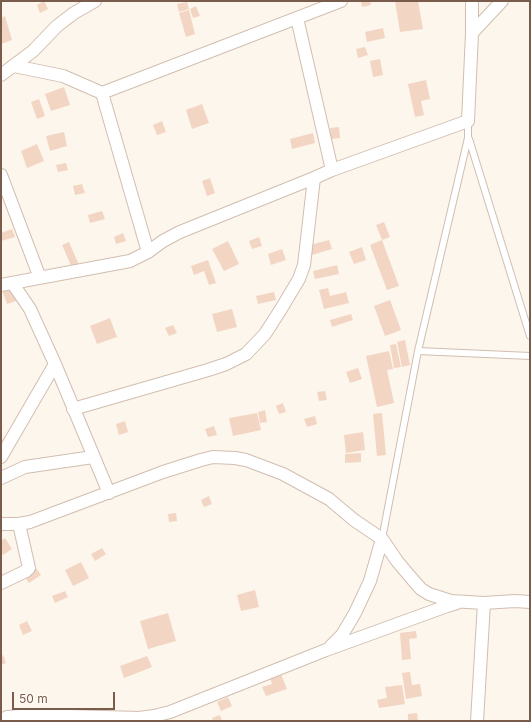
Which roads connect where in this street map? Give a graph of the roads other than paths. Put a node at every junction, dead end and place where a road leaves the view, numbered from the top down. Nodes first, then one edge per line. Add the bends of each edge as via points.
1 (95, 1) edge
2 (341, 1) edge
3 (472, 1) edge
4 (502, 1) edge
5 (297, 18) junction
6 (472, 33) junction
7 (14, 66) junction
8 (1, 75) edge
9 (102, 92) junction
10 (468, 121) junction
11 (468, 138) junction
12 (332, 170) junction
13 (1, 174) edge
14 (314, 178) junction
15 (148, 252) junction
16 (40, 278) junction
17 (7, 285) edge
18 (530, 336) edge
19 (418, 351) junction
20 (530, 356) edge
21 (55, 364) junction
22 (73, 409) junction
23 (1, 457) edge
24 (93, 457) junction
25 (1, 478) edge
26 (109, 493) junction
27 (1, 524) edge
28 (19, 524) junction
29 (382, 539) junction
30 (1, 584) edge
31 (466, 601) junction
32 (530, 602) edge
33 (484, 603) junction
34 (326, 650) junction
35 (34, 718) edge
36 (3, 719) edge
37 (478, 721) edge

1 - 7 street via 57,26
2 - 5 street
3 - 6 street
4 - 6 street
5 - 9 street
5 - 12 street
6 - 10 street
7 - 8 street
7 - 9 street via 63,76
9 - 15 street
10 - 11 lane
10 - 12 street
11 - 18 lane
11 - 19 lane
12 - 14 street
13 - 16 street
14 - 15 street via 180,232
14 - 22 street via 302,272 265,334 246,354 208,370
15 - 16 street via 130,261
16 - 17 street
17 - 21 street via 30,309
19 - 20 lane
19 - 29 lane
21 - 22 street
21 - 23 street
22 - 24 street
24 - 25 street via 25,467
24 - 26 street
26 - 28 street
26 - 29 street via 201,460 214,457 235,458 283,474 309,487
27 - 28 street
28 - 30 street via 29,568
29 - 31 street via 421,589 442,599
29 - 34 street via 370,581 355,613 342,636
31 - 33 street
31 - 34 street
32 - 33 street via 515,600
33 - 37 street
34 - 35 street via 188,706 154,716
35 - 36 street

